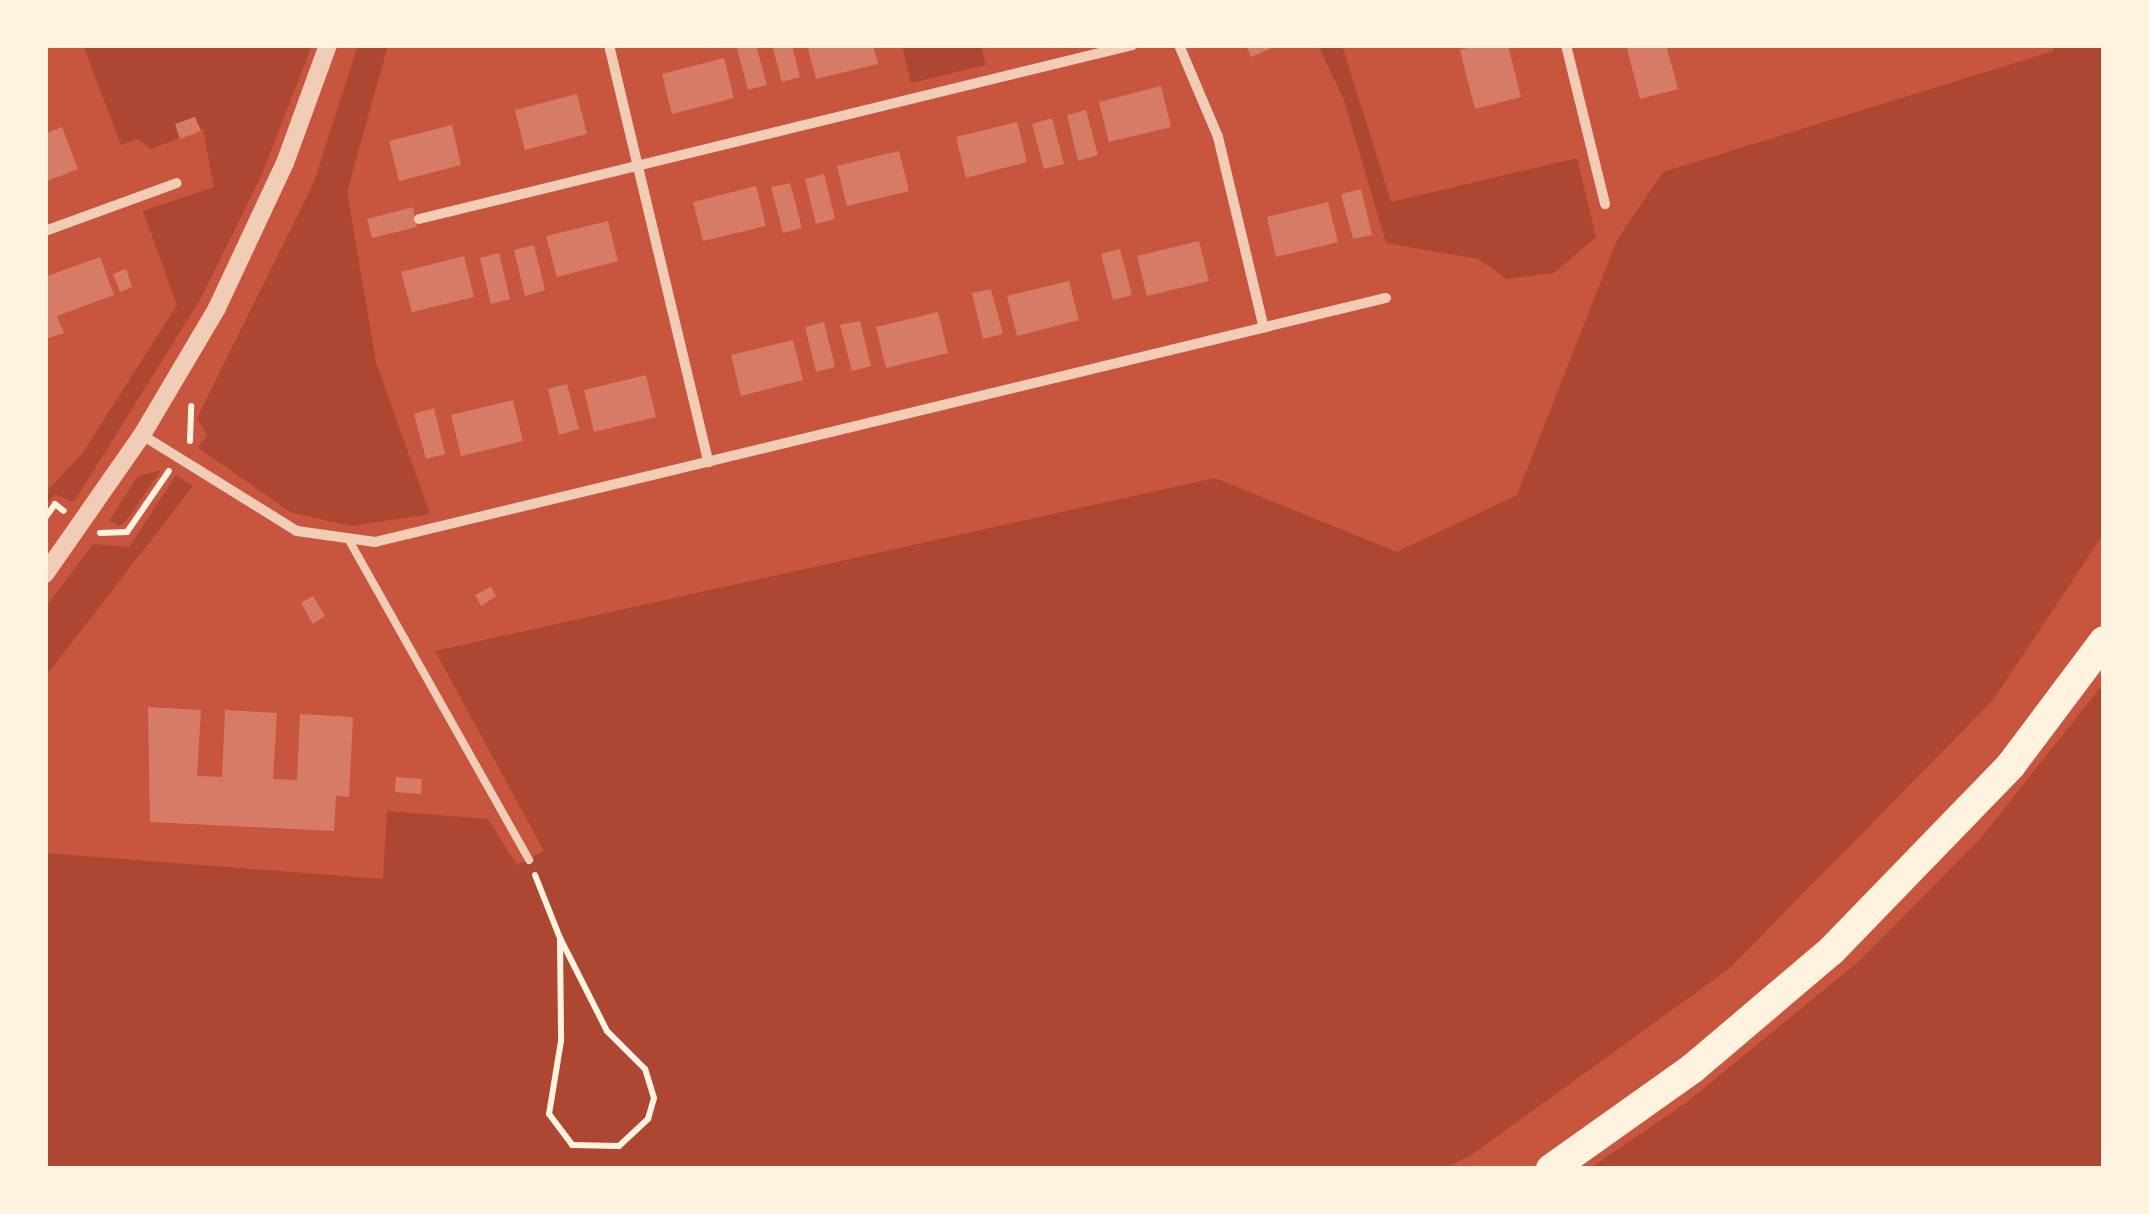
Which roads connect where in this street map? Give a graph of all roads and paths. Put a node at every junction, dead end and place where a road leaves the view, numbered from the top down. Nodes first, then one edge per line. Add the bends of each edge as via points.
1 (328, 45) edge
2 (609, 45) edge
3 (1132, 45) edge
4 (1179, 45) edge
5 (1566, 45) edge
6 (637, 166) junction
7 (177, 183) dead end
8 (1605, 204) dead end
9 (420, 218) dead end
10 (45, 231) edge
11 (1386, 298) dead end
12 (1264, 328) junction
13 (142, 435) junction
14 (708, 462) junction
15 (350, 542) junction
16 (45, 574) edge
17 (2104, 641) edge
18 (528, 860) joint
19 (560, 938) junction
20 (1551, 1169) edge

1 - 13 street via 252,236
2 - 6 street
3 - 6 street
4 - 12 street via 1218,137
5 - 8 street
6 - 9 street
6 - 14 street
7 - 10 street
11 - 12 street
12 - 14 street
13 - 15 street via 296,531
13 - 16 street
14 - 15 street via 398,539
15 - 18 lane
17 - 20 highway via 2011,765 1830,950 1693,1068
18 - 19 path
19 - 19 path via 607,1032 645,1069 654,1098 648,1119 619,1146 572,1145 550,1114 560,1041

